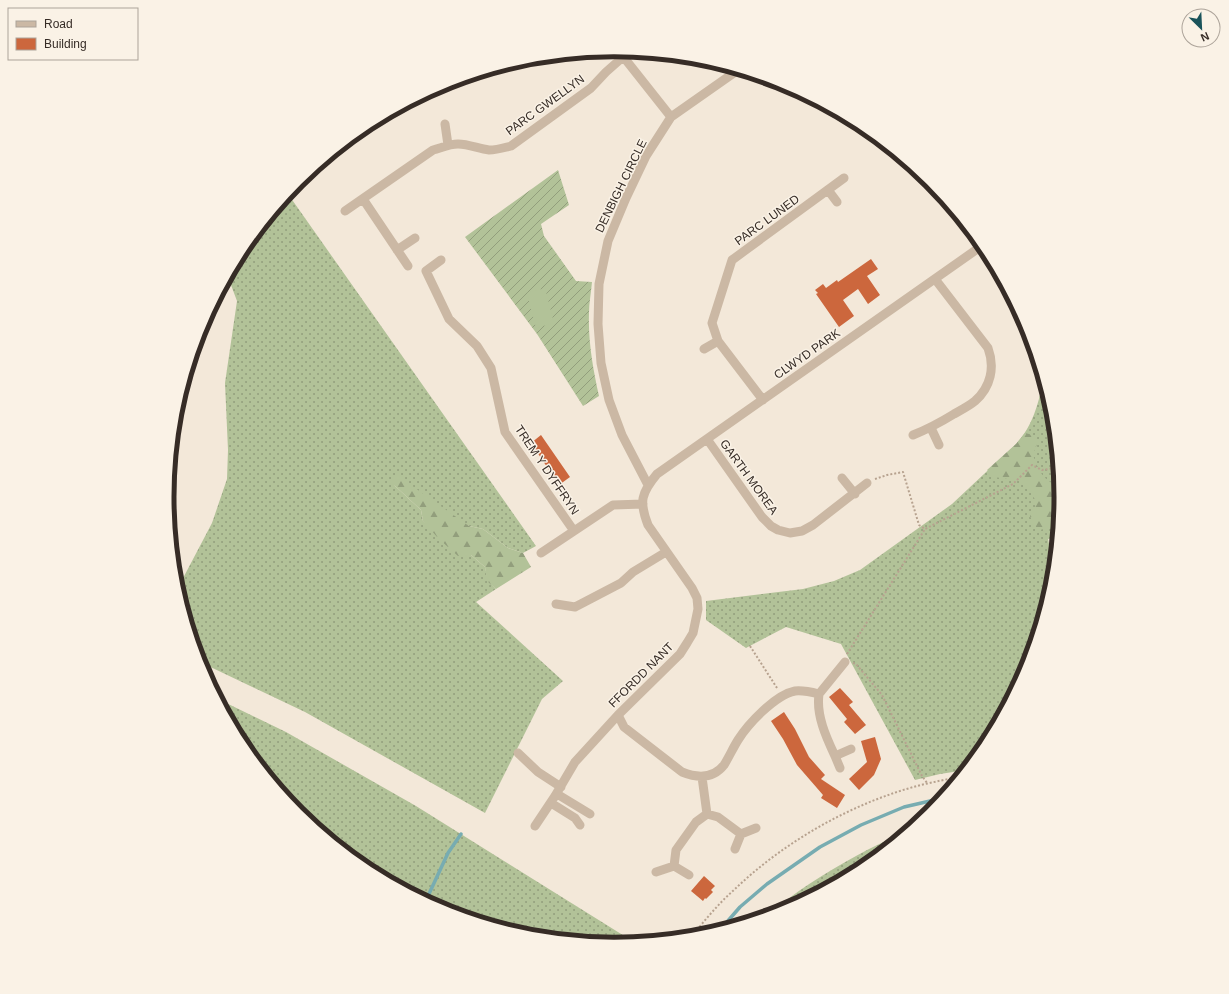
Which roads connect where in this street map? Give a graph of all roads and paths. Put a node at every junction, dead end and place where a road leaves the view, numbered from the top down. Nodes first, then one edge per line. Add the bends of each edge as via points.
1 (618, 57) edge
2 (624, 57) edge
3 (733, 73) edge
4 (671, 117) junction
5 (445, 124) dead end
6 (448, 146) junction
7 (844, 178) dead end
8 (828, 190) junction
9 (363, 199) junction
10 (837, 202) dead end
11 (345, 211) dead end
12 (415, 238) dead end
13 (977, 249) edge
14 (397, 250) junction
15 (441, 260) dead end
16 (408, 266) dead end
17 (935, 279) junction
18 (718, 340) junction
19 (704, 349) dead end
20 (763, 400) junction
21 (931, 428) junction
22 (913, 435) dead end
23 (707, 439) junction
24 (940, 445) dead end
25 (1054, 468) edge
26 (842, 478) dead end
27 (867, 483) joint
28 (648, 485) junction
29 (855, 494) junction
30 (643, 504) junction
31 (925, 530) junction
32 (574, 531) junction
33 (666, 552) junction
34 (541, 553) dead end
35 (556, 604) dead end
36 (750, 646) dead end
37 (846, 662) junction
38 (819, 694) junction
39 (782, 696) junction
40 (618, 715) junction
41 (851, 749) dead end
42 (518, 753) dead end
43 (835, 756) junction
44 (840, 768) dead end
45 (702, 777) junction
46 (952, 779) edge
47 (927, 784) junction
48 (559, 790) junction
49 (551, 804) junction
50 (590, 814) dead end
51 (707, 814) junction
52 (580, 825) dead end
53 (535, 826) dead end
54 (756, 828) dead end
55 (741, 834) junction
56 (735, 849) dead end
57 (674, 866) junction
58 (656, 872) dead end
59 (689, 876) dead end
60 (698, 929) edge

1 - 6 street, PARC GWELLYN via 591,88 511,146 488,150 472,145
2 - 4 street
3 - 4 street, DENBIGH CIRCLE
4 - 28 street, DENBIGH CIRCLE via 646,156 626,198 608,241 599,284 600,363 609,400 622,435
5 - 6 street
6 - 9 street, PARC GWELLYN via 433,150
7 - 8 street, PARC LUNED
8 - 10 street
8 - 18 street, PARC LUNED via 732,260 712,323
9 - 11 street, PARC GWELLYN
9 - 14 street
12 - 14 street
13 - 17 street, CLWYD PARK
14 - 16 street
15 - 32 street, TREM Y DYFFRYN via 426,271 449,319 477,346 490,368 505,432
17 - 20 street, CLWYD PARK
17 - 21 street via 988,348 992,368 990,380 974,402
18 - 19 street
18 - 20 street, PARC LUNED
20 - 23 street, CLWYD PARK
21 - 22 street
21 - 24 street
23 - 28 street, CLWYD PARK via 657,474
23 - 29 street, GARTH MOREA via 762,517 778,530 790,533 802,531
25 - 31 path via 1042,470 1032,465 1013,484
26 - 29 street
27 - 29 street, GARTH MOREA
27 - 31 path via 876,478 903,472 919,525
28 - 30 street, FFORDD NANT
30 - 32 street, TREM Y DYFFRYN via 613,505
30 - 33 street, FFORDD NANT via 648,525
31 - 37 path via 846,656
32 - 34 street, TREM Y DYFFRYN
33 - 35 street via 632,572 621,583 577,611
33 - 40 street, FFORDD NANT via 697,598 698,609 693,632 680,654
36 - 39 path
37 - 38 street
37 - 47 path via 856,664 882,695
38 - 39 street via 805,690
38 - 43 street via 820,714
39 - 45 street via 768,706 738,739 724,765
40 - 45 street via 624,727 682,772
40 - 48 street, FFORDD NANT via 575,762
41 - 43 street
42 - 48 street
43 - 44 street
45 - 51 street
46 - 47 path
47 - 60 path via 902,790 855,808 798,839 751,874
48 - 49 street, FFORDD NANT
48 - 50 street
49 - 52 street via 575,818
49 - 53 street, FFORDD NANT
51 - 55 street via 718,817
51 - 57 street via 696,822 676,850
54 - 55 street
55 - 56 street
57 - 58 street
57 - 59 street

